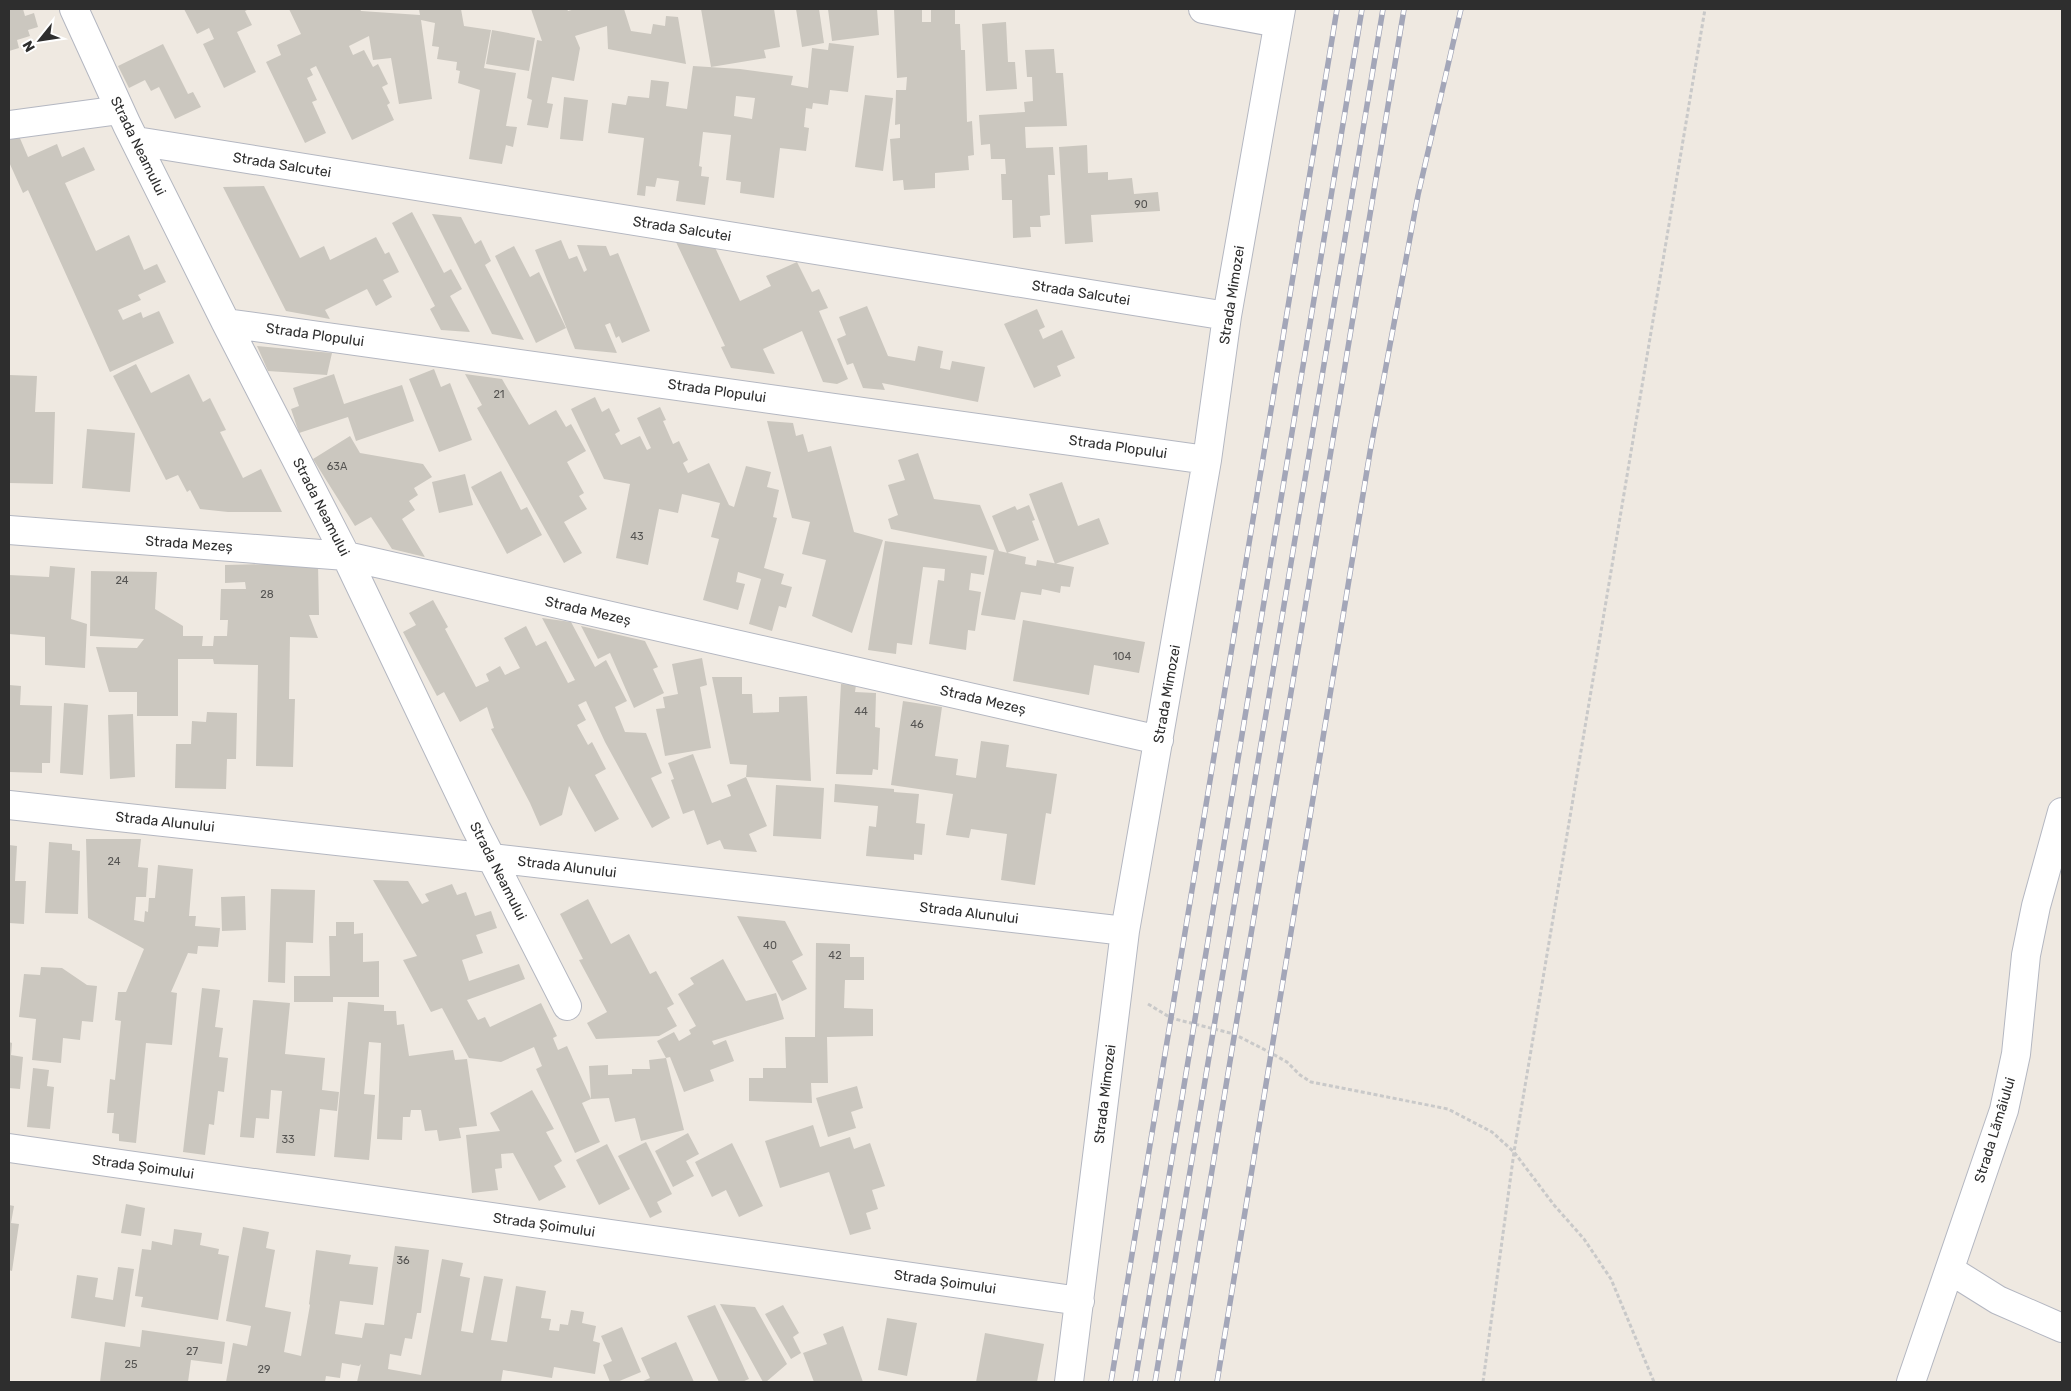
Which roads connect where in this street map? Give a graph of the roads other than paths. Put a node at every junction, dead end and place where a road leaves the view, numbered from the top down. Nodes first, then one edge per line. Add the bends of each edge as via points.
1 (74, 9) edge
2 (1203, 9) edge
3 (1279, 16) edge
4 (120, 110) junction
5 (9, 125) edge
6 (136, 142) junction
7 (1227, 316) junction
8 (226, 323) junction
9 (1207, 460) junction
10 (9, 530) edge
11 (346, 556) junction
12 (1159, 740) junction
13 (9, 805) edge
14 (2062, 812) edge
15 (491, 858) junction
16 (1125, 931) junction
17 (567, 1006) dead end
18 (9, 1148) edge
19 (1950, 1270) junction
20 (1080, 1301) junction
21 (2062, 1328) edge
22 (1069, 1382) edge
23 (1911, 1382) edge

1 - 4 street, Strada Neamului
2 - 3 street
3 - 7 street, Strada Mimozei
4 - 5 street
4 - 6 street, Strada Neamului
6 - 7 street, Strada Salcutei
6 - 8 street, Strada Neamului
7 - 9 street, Strada Mimozei
8 - 9 street, Strada Plopului
8 - 11 street, Strada Neamului
9 - 12 street, Strada Mimozei
10 - 11 street, Strada Mezeș
11 - 12 street, Strada Mezeș
11 - 15 street, Strada Neamului
12 - 16 street, Strada Mimozei
13 - 15 street, Strada Alunului
14 - 19 street, Strada Lămâiului via 2026,955 2016,1054 2004,1110
15 - 16 street, Strada Alunului
15 - 17 street, Strada Neamului
16 - 20 street, Strada Mimozei
18 - 20 street, Strada Șoimului
19 - 21 street via 1998,1300
19 - 23 street, Strada Lămâiului
20 - 22 street, Strada Mimozei

